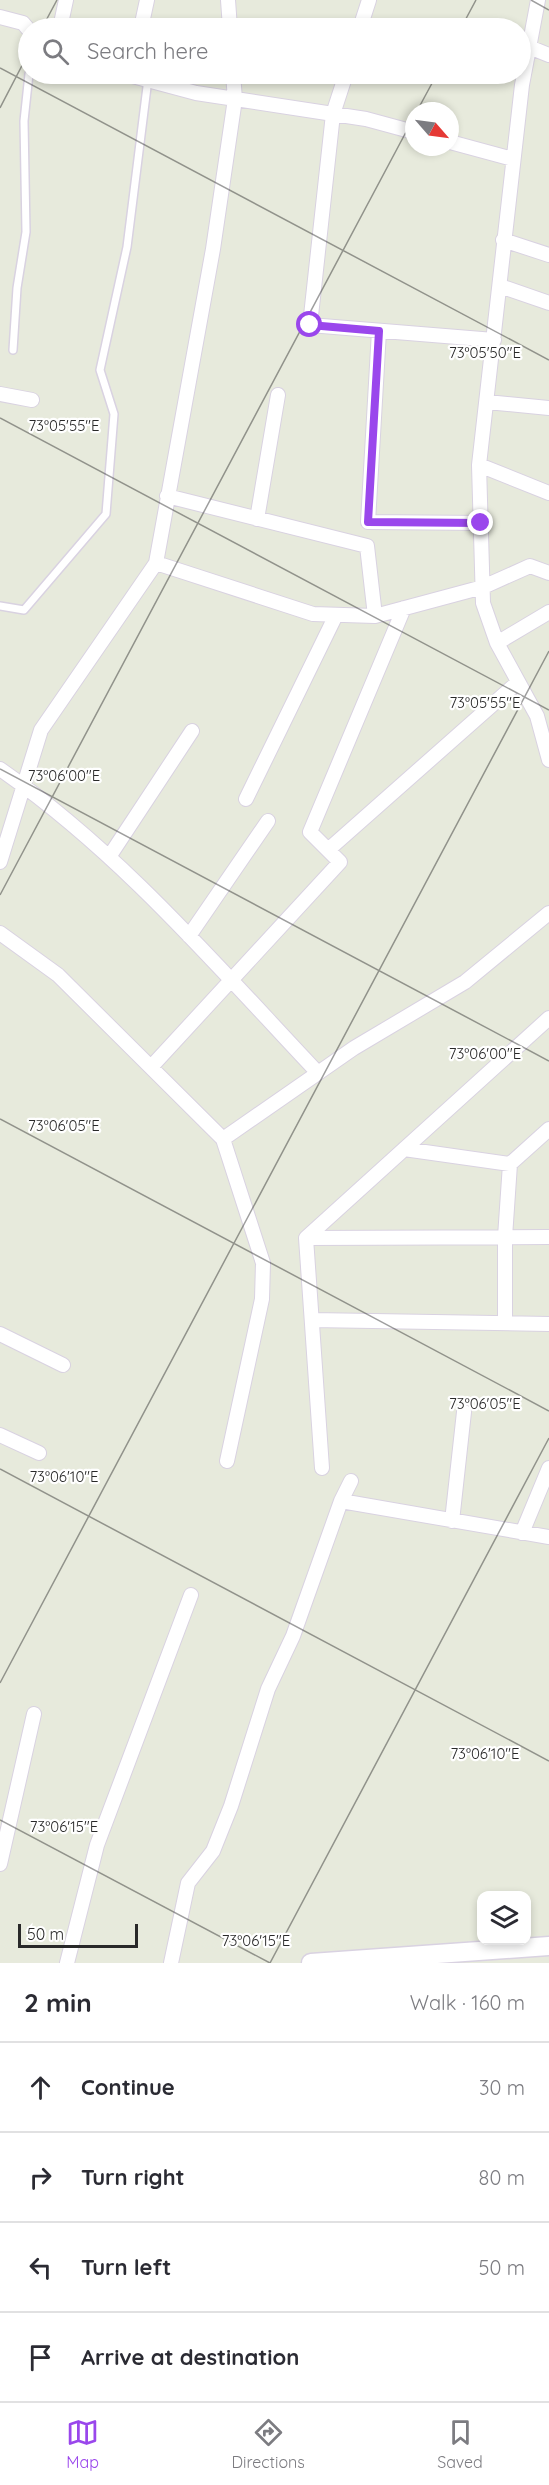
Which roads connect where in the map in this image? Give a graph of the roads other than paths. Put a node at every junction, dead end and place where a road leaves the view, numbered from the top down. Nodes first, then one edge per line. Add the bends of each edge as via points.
1 (66, 0) edge
2 (147, 0) edge
3 (228, 0) edge
4 (369, 0) edge
5 (538, 0) edge
6 (0, 17) edge
7 (62, 18) edge
8 (143, 18) edge
9 (229, 18) edge
10 (363, 18) edge
11 (18, 22) edge
12 (531, 37) edge
13 (531, 48) edge
14 (549, 55) edge
15 (28, 84) edge
16 (148, 84) edge
17 (163, 84) edge
18 (234, 84) edge
19 (343, 84) edge
20 (524, 84) edge
21 (235, 99) junction
22 (333, 114) junction
23 (405, 130) edge
24 (459, 144) edge
25 (513, 159) junction
26 (503, 240) junction
27 (549, 255) edge
28 (500, 286) junction
29 (549, 303) edge
30 (379, 331) junction
31 (494, 340) junction
32 (13, 350) dead end
33 (0, 394) edge
34 (278, 395) dead end
35 (32, 400) dead end
36 (487, 402) junction
37 (549, 408) edge
38 (479, 465) junction
39 (549, 493) edge
40 (167, 496) junction
41 (257, 519) junction
42 (481, 523) junction
43 (156, 563) junction
44 (549, 573) edge
45 (483, 587) junction
46 (0, 606) edge
47 (404, 609) junction
48 (549, 612) edge
49 (336, 615) junction
50 (375, 616) junction
51 (497, 642) junction
52 (518, 682) junction
53 (192, 731) dead end
54 (549, 760) edge
55 (0, 769) edge
56 (24, 785) junction
57 (246, 799) dead end
58 (268, 821) dead end
59 (328, 850) junction
60 (109, 857) junction
61 (0, 862) edge
62 (549, 913) edge
63 (0, 933) edge
64 (189, 936) junction
65 (231, 981) junction
66 (549, 1018) edge
67 (152, 1066) junction
68 (318, 1073) junction
69 (549, 1129) edge
70 (223, 1139) junction
71 (404, 1149) junction
72 (510, 1164) junction
73 (549, 1236) edge
74 (506, 1237) junction
75 (306, 1238) junction
76 (312, 1320) junction
77 (505, 1322) junction
78 (549, 1324) edge
79 (0, 1334) edge
80 (63, 1365) dead end
81 (464, 1412) dead end
82 (0, 1435) edge
83 (39, 1453) dead end
84 (227, 1461) dead end
85 (322, 1468) dead end
86 (549, 1468) edge
87 (351, 1481) dead end
88 (342, 1501) junction
89 (452, 1521) junction
90 (522, 1533) junction
91 (549, 1537) edge
92 (191, 1595) dead end
93 (34, 1714) dead end
94 (0, 1864) edge
95 (549, 1946) edge
96 (67, 1963) edge
97 (171, 1963) edge
98 (311, 1963) edge

1 - 7 street
2 - 8 street
3 - 9 street
4 - 10 street
5 - 12 street
6 - 11 street
13 - 14 street
15 - 32 lane via 24,122 26,232
16 - 46 lane via 128,247 100,370 114,414 106,514 24,610
17 - 21 street
18 - 21 street
19 - 22 street
20 - 25 street
21 - 22 street
21 - 40 street via 213,249
22 - 23 street
22 - 30 street via 310,325
24 - 25 street
25 - 26 street
26 - 27 street
26 - 28 street
28 - 29 street
28 - 31 street
30 - 31 street
30 - 42 street via 368,522
31 - 36 street
33 - 35 street
34 - 41 street
36 - 37 street
36 - 38 street
38 - 39 street
38 - 42 street
40 - 41 street
40 - 43 street
41 - 50 street via 367,546
42 - 45 street
43 - 49 street via 313,614
43 - 56 street via 41,730
44 - 45 street via 530,566
45 - 47 street
45 - 51 street via 483,603
47 - 50 street
47 - 59 street via 310,832
48 - 51 street
49 - 50 street
49 - 57 street
51 - 52 street
52 - 54 street via 537,717
52 - 59 street
53 - 60 street
55 - 56 street
56 - 60 street
56 - 61 street
58 - 64 street
59 - 65 street via 340,862
60 - 64 street
62 - 68 street via 465,982
63 - 67 street via 58,975
64 - 65 street
65 - 67 street
65 - 68 street
66 - 71 street
67 - 70 street
68 - 70 street
69 - 72 street
70 - 84 street via 262,1263 262,1299
71 - 72 street
71 - 75 street
72 - 74 street
73 - 74 street
74 - 75 street
74 - 77 street
75 - 76 street
76 - 77 street
76 - 85 street
77 - 78 street
79 - 80 street
81 - 89 street
82 - 83 street
86 - 90 street
87 - 88 street
88 - 89 street
88 - 97 street via 293,1636 268,1689 213,1851 188,1883
89 - 90 street
90 - 91 street
92 - 96 street via 97,1845
93 - 94 street
95 - 98 street

